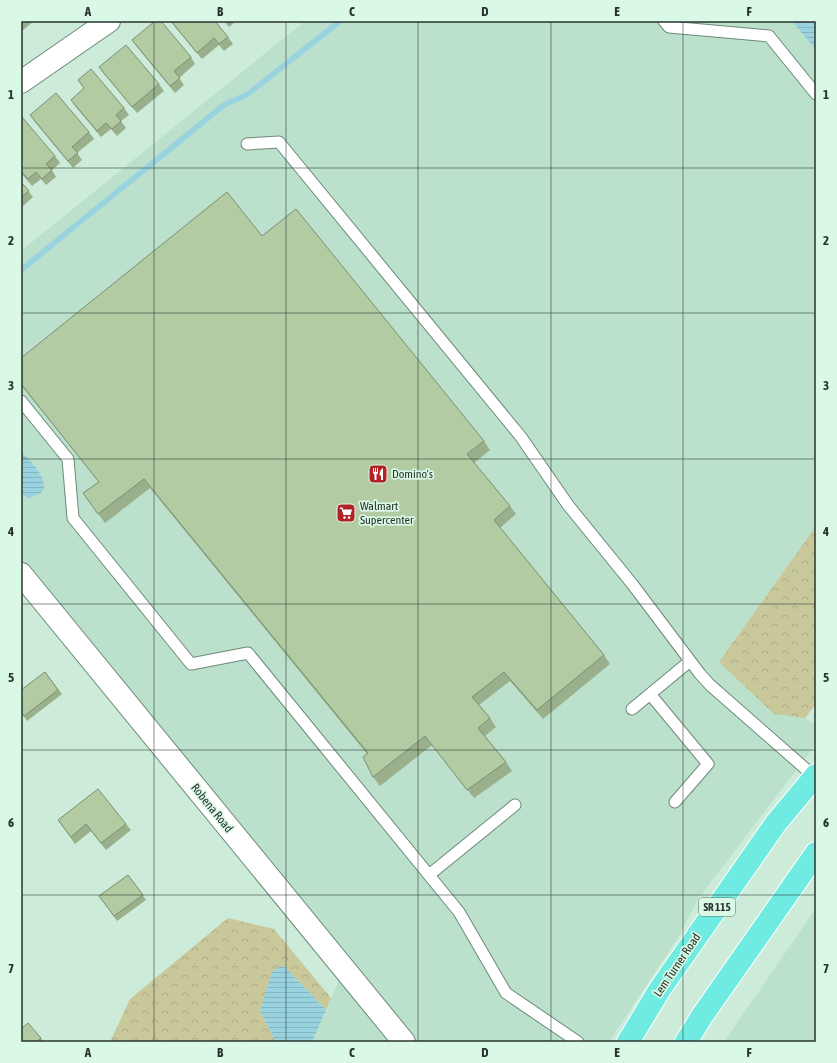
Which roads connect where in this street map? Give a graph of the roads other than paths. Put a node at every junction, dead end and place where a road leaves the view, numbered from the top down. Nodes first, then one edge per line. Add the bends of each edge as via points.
1 (110, 21) edge
2 (664, 21) edge
3 (21, 82) edge
4 (816, 94) edge
5 (247, 144) dead end
6 (21, 401) edge
7 (21, 574) edge
8 (690, 661) junction
9 (650, 694) junction
10 (632, 709) dead end
11 (815, 777) edge
12 (676, 802) dead end
13 (514, 805) dead end
14 (816, 853) edge
15 (428, 875) junction
16 (404, 1042) edge
17 (578, 1042) edge
18 (628, 1042) edge
19 (686, 1042) edge

1 - 3 street
2 - 4 lane via 669,27 769,36
5 - 8 lane via 280,142 521,437 568,505
6 - 15 lane via 68,459 73,518 191,664 248,653
7 - 16 street, Robena Road
8 - 9 lane
8 - 11 lane via 710,685
9 - 10 lane
9 - 12 lane via 708,764
11 - 18 main road, Lem Turner Road / SR 115 via 776,823 660,989
13 - 15 lane
14 - 19 main road
15 - 17 lane via 459,912 506,993

